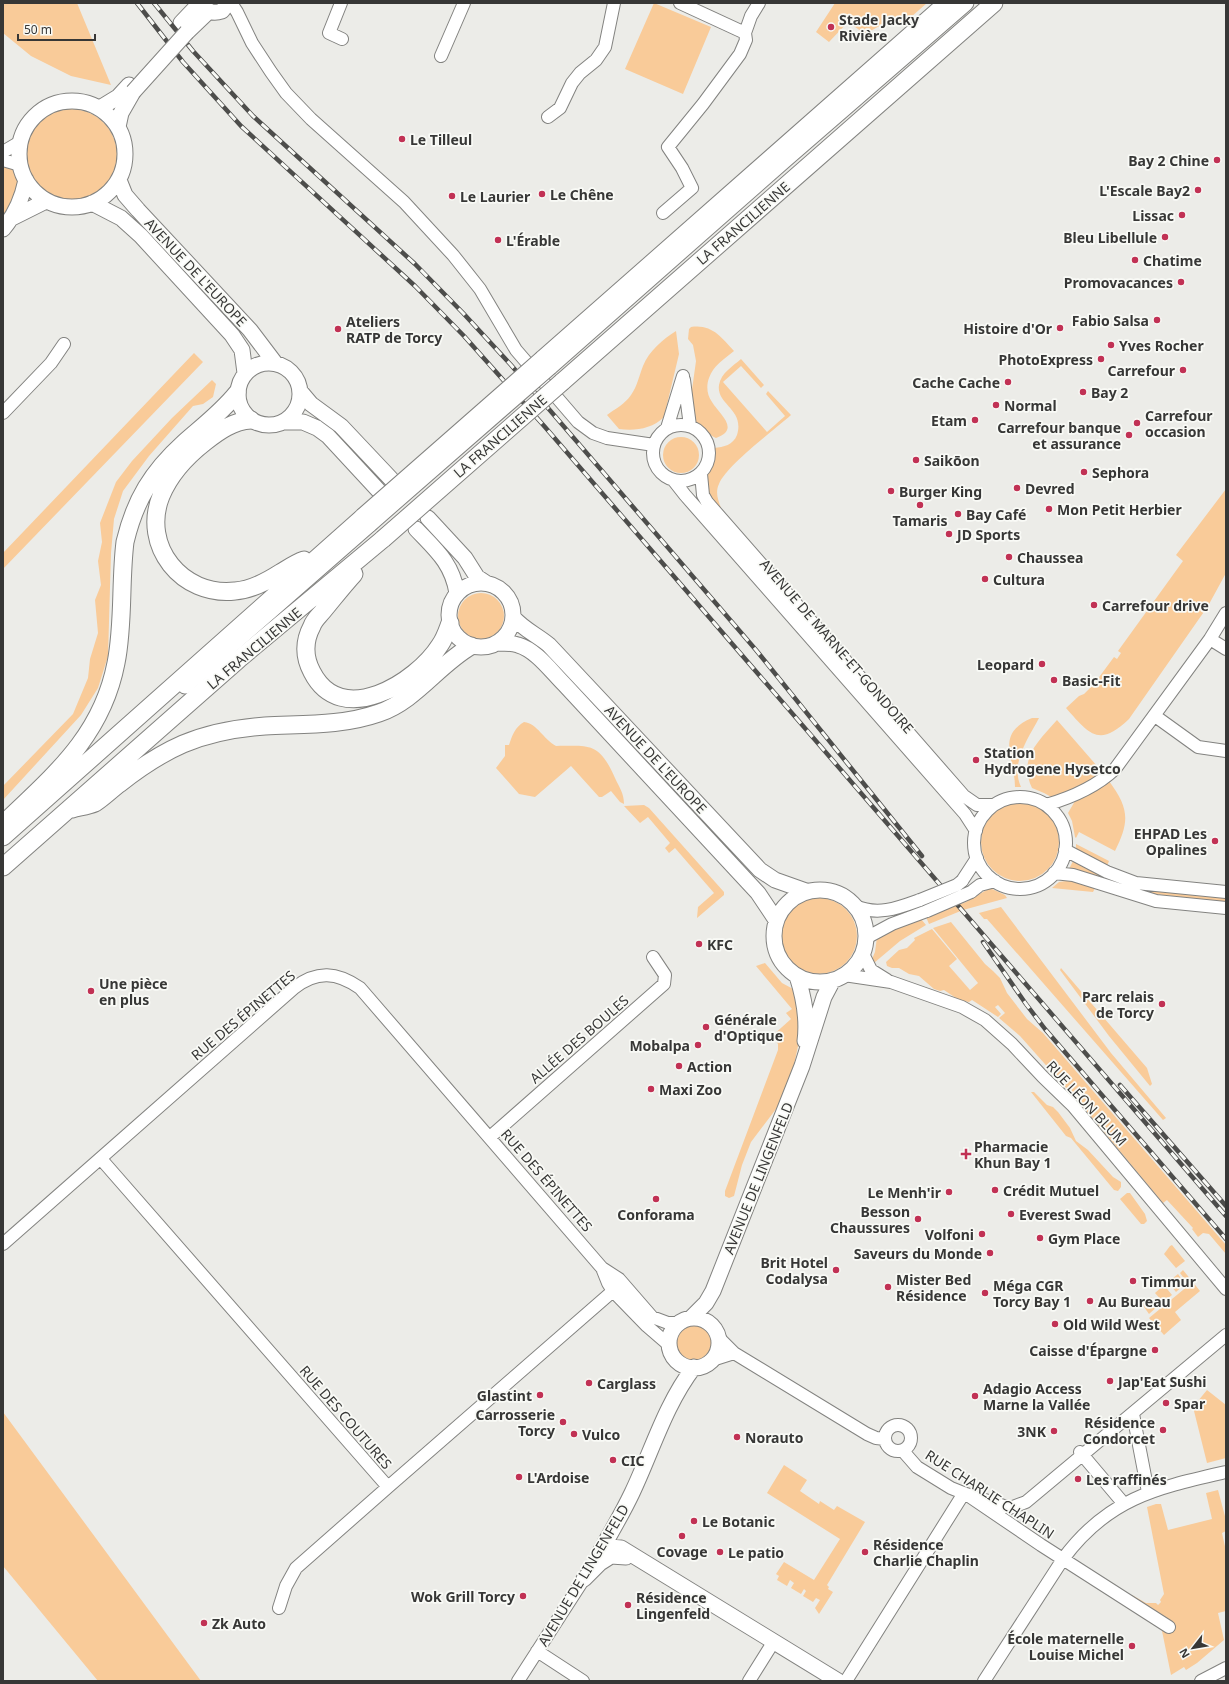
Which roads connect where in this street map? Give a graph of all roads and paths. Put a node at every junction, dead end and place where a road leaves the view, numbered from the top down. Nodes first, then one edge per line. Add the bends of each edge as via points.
1 (341, 3) edge
2 (464, 3) edge
3 (614, 3) edge
4 (680, 3) edge
5 (759, 3) edge
6 (947, 3) edge
7 (966, 3) edge
8 (994, 3) edge
9 (215, 6) edge
10 (745, 33) junction
11 (342, 39) dead end
12 (441, 56) dead end
13 (131, 89) junction
14 (100, 108) junction
15 (548, 117) dead end
16 (118, 127) junction
17 (20, 142) junction
18 (3, 152) edge
19 (3, 160) edge
20 (20, 165) junction
21 (26, 180) junction
22 (119, 180) junction
23 (46, 201) junction
24 (92, 203) junction
25 (663, 213) dead end
26 (8, 224) edge
27 (64, 344) dead end
28 (275, 363) junction
29 (546, 363) junction
30 (245, 373) junction
31 (300, 391) junction
32 (237, 393) junction
33 (3, 413) edge
34 (251, 420) junction
35 (283, 422) junction
36 (690, 426) junction
37 (667, 428) junction
38 (654, 445) junction
39 (701, 474) junction
40 (391, 479) dead end
41 (674, 481) junction
42 (378, 490) dead end
43 (428, 518) dead end
44 (366, 521) junction
45 (416, 529) dead end
46 (383, 539) junction
47 (318, 557) junction
48 (486, 583) junction
49 (458, 593) junction
50 (1226, 613) edge
51 (513, 617) junction
52 (450, 623) junction
53 (1210, 639) junction
54 (498, 643) junction
55 (471, 646) junction
56 (1226, 649) edge
57 (1155, 716) junction
58 (130, 724) junction
59 (1226, 751) edge
60 (1073, 796) junction
61 (994, 805) junction
62 (1046, 805) junction
63 (68, 810) junction
64 (1059, 819) junction
65 (3, 824) edge
66 (976, 831) junction
67 (3, 837) edge
68 (1065, 850) junction
69 (977, 858) junction
70 (3, 867) edge
71 (1054, 873) junction
72 (995, 881) junction
73 (806, 891) junction
74 (1226, 892) edge
75 (856, 906) junction
76 (1226, 908) edge
77 (776, 920) junction
78 (866, 938) junction
79 (863, 954) junction
80 (653, 957) dead end
81 (797, 976) junction
82 (838, 978) junction
83 (891, 982) junction
84 (802, 1066) junction
85 (490, 1137) junction
86 (101, 1159) junction
87 (3, 1244) edge
88 (602, 1268) junction
89 (1226, 1289) edge
90 (614, 1291) junction
91 (713, 1291) junction
92 (652, 1317) junction
93 (685, 1321) junction
94 (716, 1332) junction
95 (1226, 1335) edge
96 (670, 1346) junction
97 (734, 1353) junction
98 (712, 1360) junction
99 (678, 1361) junction
100 (694, 1367) junction
101 (672, 1401) junction
102 (1133, 1414) junction
103 (885, 1439) junction
104 (903, 1451) junction
105 (1082, 1454) junction
106 (1226, 1472) edge
107 (388, 1487) junction
108 (1148, 1492) junction
109 (965, 1494) junction
110 (1124, 1504) junction
111 (614, 1528) junction
112 (621, 1548) junction
113 (602, 1550) junction
114 (636, 1557) junction
115 (1063, 1559) junction
116 (584, 1579) junction
117 (279, 1608) dead end
118 (1169, 1626) dead end
119 (774, 1641) junction
120 (537, 1651) junction
121 (1226, 1668) edge
122 (518, 1681) edge
123 (583, 1681) edge
124 (749, 1681) edge
125 (838, 1681) edge
126 (846, 1681) edge
127 (984, 1681) edge
128 (1201, 1681) edge

1 - 11 street via 329,33
2 - 12 street
3 - 15 street via 605,47 596,60 572,83 560,108
4 - 10 street
5 - 10 street
6 - 29 highway, LA FRANCILIENNE
7 - 29 main road
8 - 46 highway, LA FRANCILIENNE, bridge
9 - 13 main road, bridge via 184,27
9 - 38 street via 230,16 247,34 271,72 298,106 404,202 461,264 480,289 516,350 578,422 607,438
10 - 25 street via 746,40 740,54 668,147 692,188
13 - 14 main road
13 - 16 main road
14 - 16 main road
14 - 17 main road via 72,100 57,102 43,108 32,118
16 - 22 main road via 123,137 125,153
17 - 18 street
17 - 20 main road
19 - 20 street
20 - 21 main road
21 - 23 main road
21 - 26 main road via 23,193
22 - 24 main road via 107,194
22 - 28 main road, AVENUE DE L'EUROPE via 125,195 250,330
23 - 24 main road via 69,207
23 - 26 main road
24 - 30 main road, AVENUE DE L'EUROPE via 121,218 141,236 232,335 242,350
27 - 33 street via 51,363
28 - 30 main road via 259,364
28 - 31 main road, AVENUE DE L'EUROPE via 295,376
29 - 44 highway, LA FRANCILIENNE, bridge
30 - 32 main road via 239,382
31 - 35 main road via 296,409
31 - 40 main road, AVENUE DE L'EUROPE via 311,404 341,426
32 - 34 main road via 241,408
32 - 65 highway via 161,466 144,488 129,523 125,542 116,663 99,716 65,763
34 - 35 main road via 267,425
34 - 47 highway via 236,422 202,444 181,464 167,484 161,496 156,519 157,534 165,558 181,576 192,583 226,592 255,586 301,561
35 - 42 main road via 303,422 317,428 328,436
36 - 37 street via 674,425
36 - 37 street via 683,376
36 - 39 street via 704,436 710,452 709,460
37 - 38 street
38 - 41 street via 654,463 659,471
39 - 41 street via 688,480
39 - 61 street, AVENUE DE MARNE-ET-GONDOIRE via 703,494 707,502 964,796 977,805
41 - 66 street, AVENUE DE MARNE-ET-GONDOIRE via 964,814
43 - 48 main road via 465,558 477,577
44 - 47 highway, LA FRANCILIENNE
44 - 58 main road via 149,717
45 - 49 main road via 446,562 455,579
46 - 52 highway via 312,624 306,640 306,653 308,666 315,678 323,688 344,698 369,698 379,695 404,680 431,657 440,646
46 - 63 highway, LA FRANCILIENNE via 239,660
47 - 58 highway, LA FRANCILIENNE
48 - 49 main road via 471,585
48 - 51 main road via 503,592 511,604
49 - 52 main road via 449,610
50 - 53 street
51 - 54 main road via 509,632
51 - 73 main road, AVENUE DE L'EUROPE via 522,627 549,645 760,870 775,880
52 - 55 main road via 458,637
53 - 56 street
53 - 57 street
54 - 55 main road, AVENUE DE L'EUROPE via 488,647
54 - 77 main road, AVENUE DE L'EUROPE via 517,644 534,654 758,893
55 - 63 highway via 448,661 405,699 380,713 349,722 263,726 207,736 166,752 134,772 95,803
57 - 59 street via 1198,747
57 - 60 street via 1115,769
58 - 67 highway, LA FRANCILIENNE
60 - 62 street
60 - 64 street
61 - 62 street via 1020,797
61 - 66 street via 983,816
62 - 64 street
63 - 70 highway, LA FRANCILIENNE
64 - 68 street via 1065,837
66 - 69 street via 974,844
68 - 71 street via 1061,863
68 - 74 street via 1107,872 1136,883
69 - 72 street via 984,871
69 - 75 street, bridge via 957,885 920,900 876,912
71 - 72 street via 1039,885 1027,888 1007,886
71 - 76 street via 1073,875 1156,901
72 - 78 street, bridge via 892,924
73 - 75 main road via 833,891
73 - 77 main road via 788,902
75 - 78 main road via 864,921
77 - 81 main road via 775,948 786,967
78 - 79 main road
79 - 82 main road via 855,966
79 - 83 street, RUE LÉON BLUM via 871,970
80 - 85 street, ALLÉE DES BOULES via 665,975 664,984
81 - 82 main road via 814,982
81 - 84 main road, AVENUE DE LINGENFELD via 807,1015
82 - 83 street, RUE LÉON BLUM
82 - 84 main road, AVENUE DE LINGENFELD via 824,997
83 - 89 street, RUE LÉON BLUM via 962,1007 975,1013 997,1030 1073,1106
84 - 91 main road, AVENUE DE LINGENFELD
85 - 86 street, RUE DES ÉPINETTES via 360,988 343,978 322,975 294,988
85 - 88 street, RUE DES ÉPINETTES
86 - 87 street, RUE DES ÉPINETTES
86 - 107 street, RUE DES COUTURES
88 - 90 street, RUE DES ÉPINETTES
88 - 92 street, RUE DES ÉPINETTES via 619,1279
90 - 92 street via 620,1289 645,1314
90 - 96 street, RUE DES ÉPINETTES
90 - 107 street, RUE DES COUTURES
91 - 93 main road, AVENUE DE LINGENFELD via 706,1303
91 - 94 main road, AVENUE DE LINGENFELD
92 - 93 street via 668,1323
93 - 94 main road via 704,1320
93 - 96 main road via 671,1333
94 - 97 street
94 - 98 main road via 718,1349
95 - 102 street
96 - 99 main road
97 - 98 street
97 - 103 street via 867,1434
98 - 100 main road
99 - 100 main road via 688,1367
99 - 101 main road, AVENUE DE LINGENFELD
100 - 101 main road, AVENUE DE LINGENFELD
101 - 111 main road, AVENUE DE LINGENFELD
102 - 105 street
102 - 108 street
103 - 104 street via 891,1449
103 - 104 street via 886,1432 892,1426 904,1426 910,1432 911,1439
104 - 109 street, RUE CHARLIE CHAPLIN via 917,1467
105 - 109 street via 1031,1498 1010,1508
105 - 110 street
106 - 108 street
107 - 117 street via 296,1568 286,1586
108 - 110 street
109 - 115 street, RUE CHARLIE CHAPLIN
109 - 126 street
110 - 115 street via 1093,1525
111 - 112 main road via 615,1541
111 - 113 main road, AVENUE DE LINGENFELD
111 - 114 main road
112 - 113 main road via 610,1547
112 - 114 main road
113 - 116 street, AVENUE DE LINGENFELD
114 - 116 main road via 611,1556
114 - 119 main road
115 - 118 street, RUE CHARLIE CHAPLIN
115 - 127 street
116 - 120 street, AVENUE DE LINGENFELD
119 - 124 street
119 - 125 main road
120 - 122 street, AVENUE DE LINGENFELD
120 - 123 street
121 - 128 street

